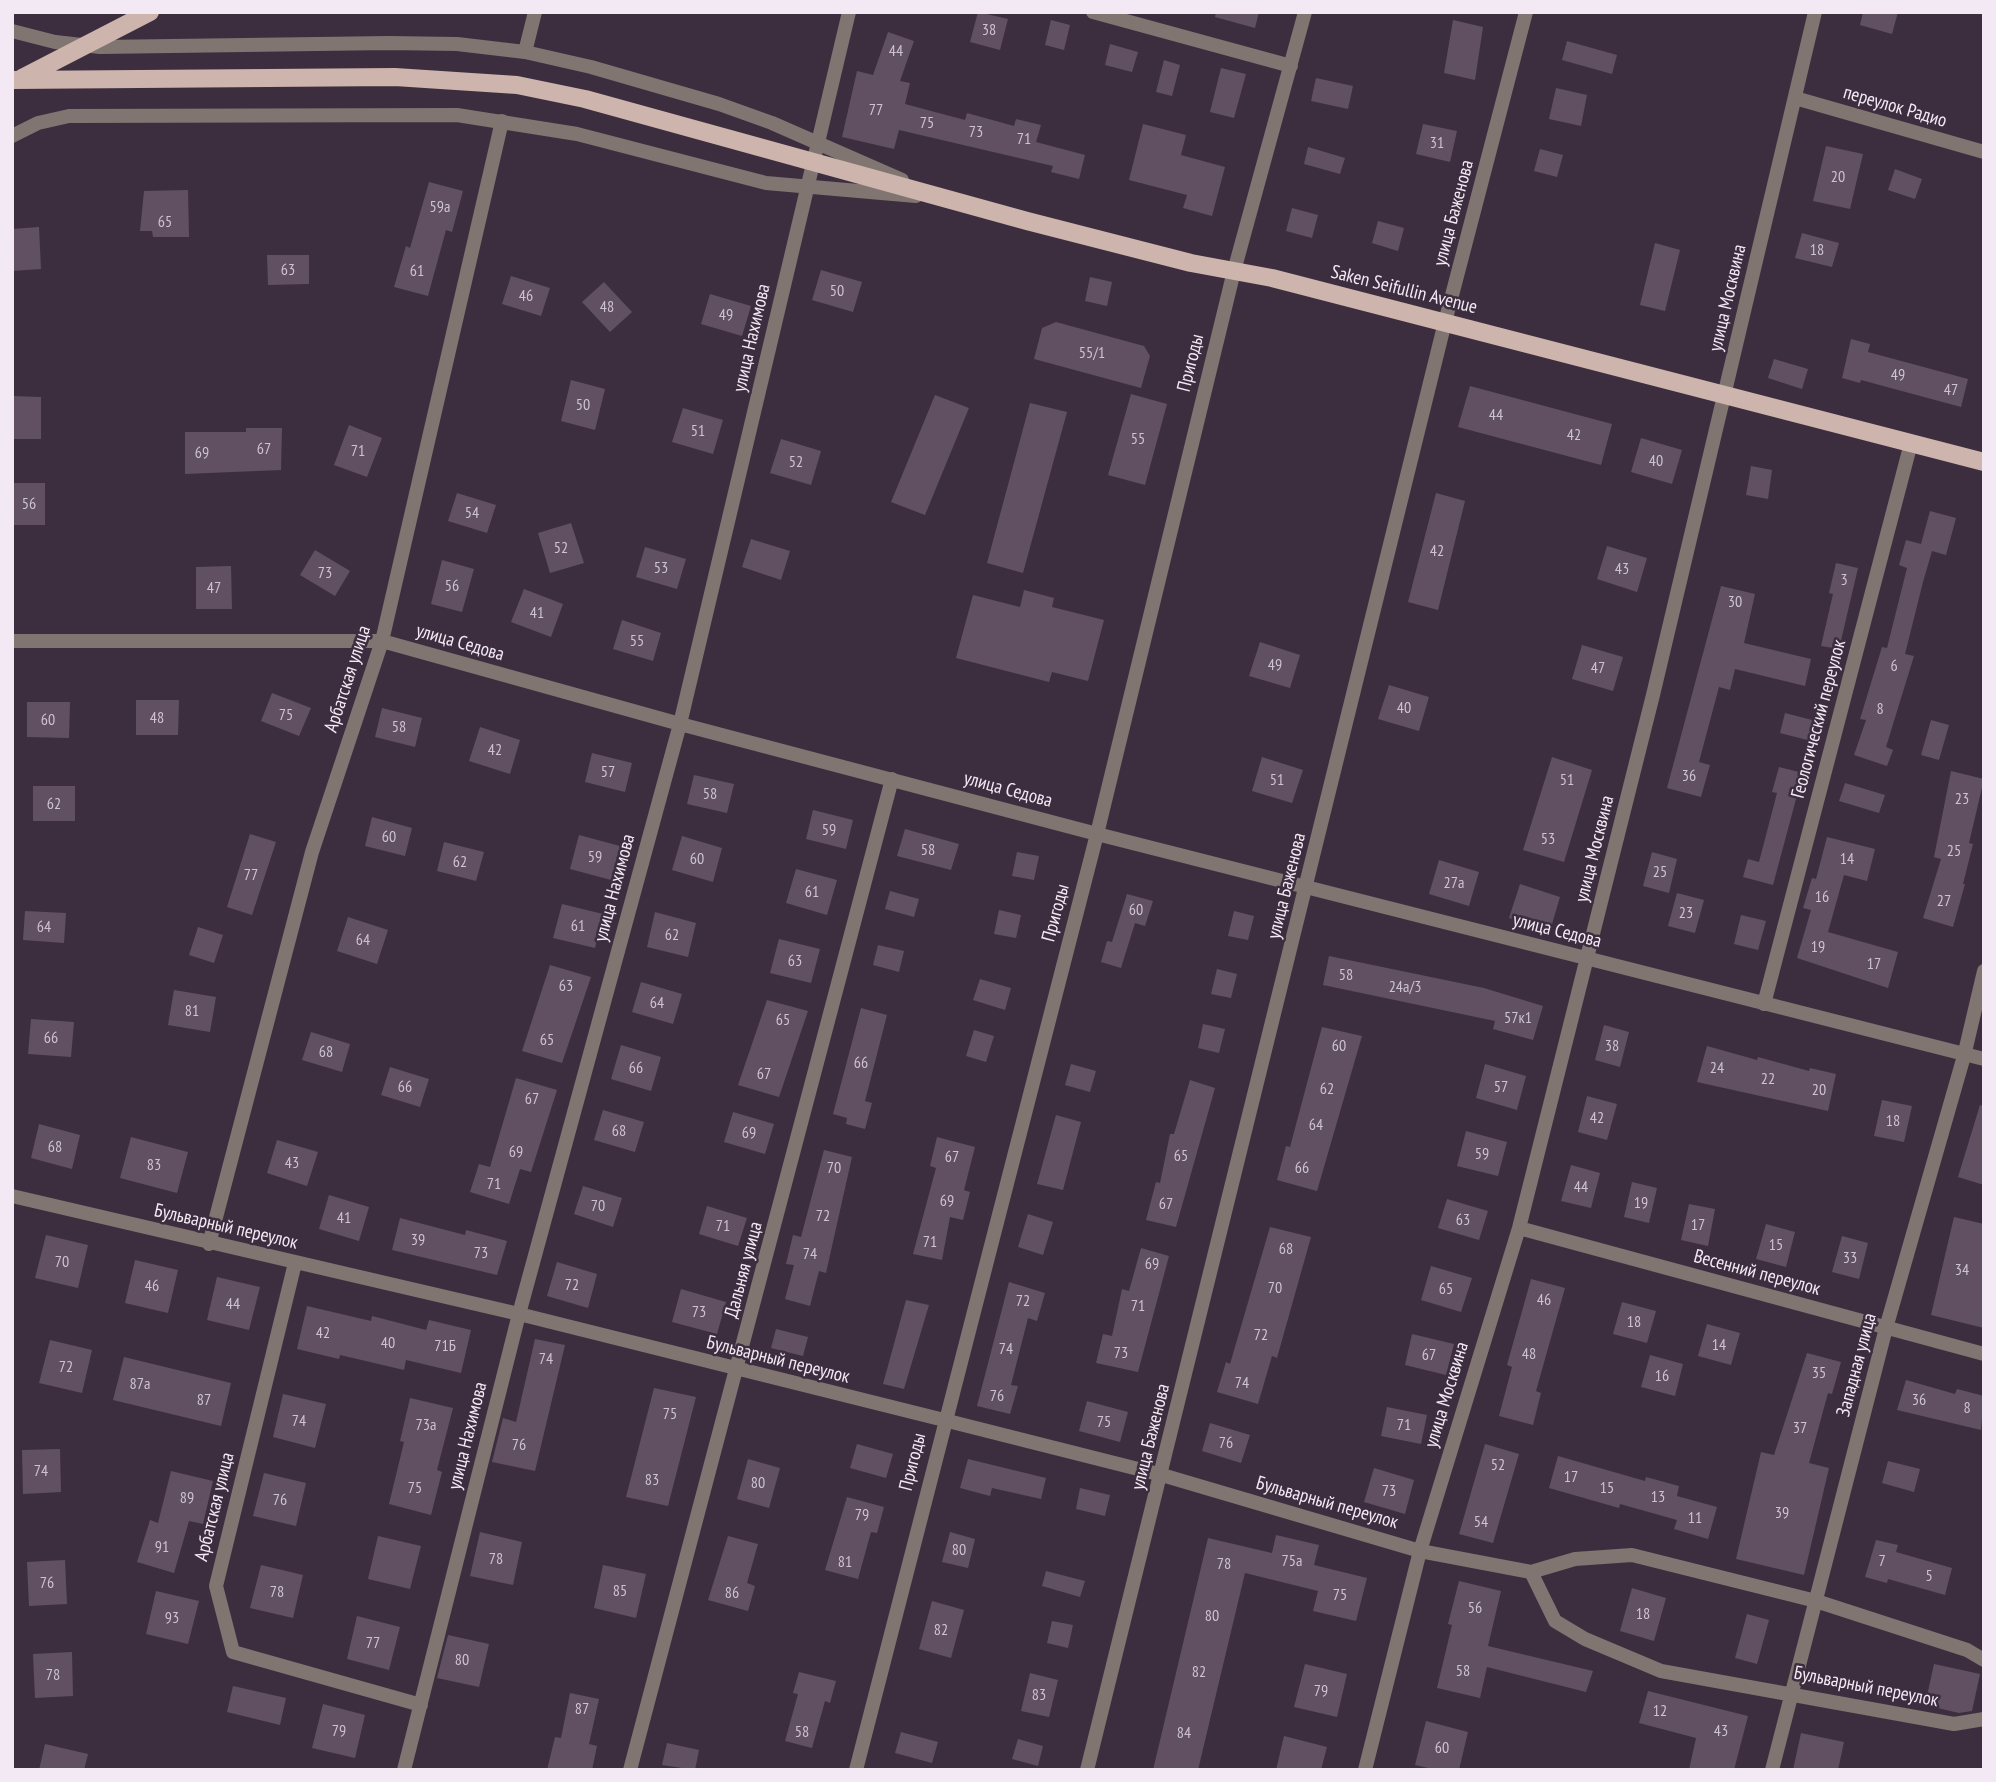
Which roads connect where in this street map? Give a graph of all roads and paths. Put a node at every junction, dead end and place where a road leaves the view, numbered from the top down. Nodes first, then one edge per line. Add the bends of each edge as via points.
1 (150, 12) edge
2 (535, 12) edge
3 (849, 12) edge
4 (1093, 12) edge
5 (1305, 12) edge
6 (1526, 12) edge
7 (1815, 12) edge
8 (12, 31) edge
9 (525, 52) junction
10 (1291, 66) junction
11 (14, 80) edge
12 (1795, 98) junction
13 (502, 121) junction
14 (12, 136) edge
15 (818, 144) junction
16 (1984, 152) edge
17 (814, 162) junction
18 (807, 188) junction
19 (942, 198) junction
20 (1234, 271) junction
21 (1446, 322) junction
22 (1725, 394) junction
23 (1911, 443) junction
24 (1984, 462) edge
25 (12, 641) edge
26 (382, 641) junction
27 (680, 724) junction
28 (892, 779) junction
29 (1097, 834) junction
30 (1307, 887) junction
31 (1588, 959) junction
32 (1984, 971) edge
33 (1764, 1004) junction
34 (1964, 1056) junction
35 (1984, 1059) edge
36 (12, 1196) edge
37 (1519, 1227) junction
38 (209, 1244) junction
39 (295, 1263) junction
40 (519, 1314) junction
41 (1886, 1328) junction
42 (1984, 1354) edge
43 (737, 1370) junction
44 (944, 1420) junction
45 (1162, 1475) junction
46 (1420, 1551) junction
47 (1531, 1573) junction
48 (1816, 1601) junction
49 (1984, 1660) edge
50 (1792, 1693) junction
51 (421, 1705) junction
52 (1984, 1719) edge
53 (404, 1770) edge
54 (630, 1770) edge
55 (856, 1770) edge
56 (1087, 1770) edge
57 (1365, 1770) edge
58 (1772, 1770) edge

1 - 11 main road
2 - 9 street
3 - 15 street, улица Нахимова
4 - 10 street
5 - 10 street, Пригоды
6 - 21 street, улица Баженова
7 - 12 street, улица Москвина
8 - 9 street via 100,47 389,43
9 - 15 street via 591,66 719,104
10 - 20 street, Пригоды
11 - 17 main road, Saken Seifullin Avenue via 395,77 517,85
12 - 16 street, переулок Радио
12 - 22 street, улица Москвина
13 - 14 street via 444,115 69,116 38,123
13 - 18 street via 577,134 719,174
13 - 26 street, Арбатская улица
15 - 17 street, улица Нахимова
15 - 19 street
17 - 18 street, улица Нахимова
17 - 19 main road, Saken Seifullin Avenue
18 - 19 street
18 - 27 street, улица Нахимова
19 - 20 main road, Saken Seifullin Avenue
20 - 21 main road, Saken Seifullin Avenue
20 - 29 street, Пригоды
21 - 22 main road, Saken Seifullin Avenue
21 - 30 street, улица Баженова
22 - 23 main road, Saken Seifullin Avenue
22 - 31 street, улица Москвина
23 - 24 main road, Saken Seifullin Avenue
23 - 33 street, Геологический переулок
25 - 26 street, улица Седова
26 - 27 street, улица Седова
26 - 38 street, Арбатская улица via 312,852
27 - 28 street, улица Седова
27 - 40 street, улица Нахимова
28 - 29 street, улица Седова
28 - 43 street, Дальняя улица
29 - 30 street, улица Седова
29 - 44 street, Пригоды
30 - 31 street, улица Седова
30 - 45 street, улица Баженова
31 - 33 street, улица Седова
31 - 37 street, улица Москвина
32 - 34 street, Западная улица
33 - 34 street, улица Седова
34 - 35 street, улица Седова
34 - 41 street, Западная улица
36 - 38 street, Бульварный переулок
37 - 41 street, Весенний переулок
37 - 46 street, улица Москвина
38 - 39 street, Бульварный переулок
39 - 40 street, Бульварный переулок
39 - 51 street, Арбатская улица via 216,1586 233,1652
40 - 43 street, Бульварный переулок
40 - 51 street, улица Нахимова
41 - 42 street, Весенний переулок
41 - 48 street, Западная улица
43 - 44 street, Бульварный переулок
43 - 54 street, Дальняя улица
44 - 45 street, Бульварный переулок
44 - 55 street, Пригоды
45 - 46 street, Бульварный переулок
45 - 56 street, улица Баженова
46 - 47 street, Бульварный переулок
46 - 57 street, улица Москвина
47 - 48 street, Бульварный переулок via 1575,1559 1632,1555
47 - 50 street, Бульварный переулок via 1555,1621 1585,1639 1661,1671
48 - 49 street, Бульварный переулок via 1967,1650
48 - 50 street, Западная улица
50 - 52 street, Бульварный переулок via 1954,1724
50 - 58 street, Западная улица
51 - 53 street, улица Нахимова

